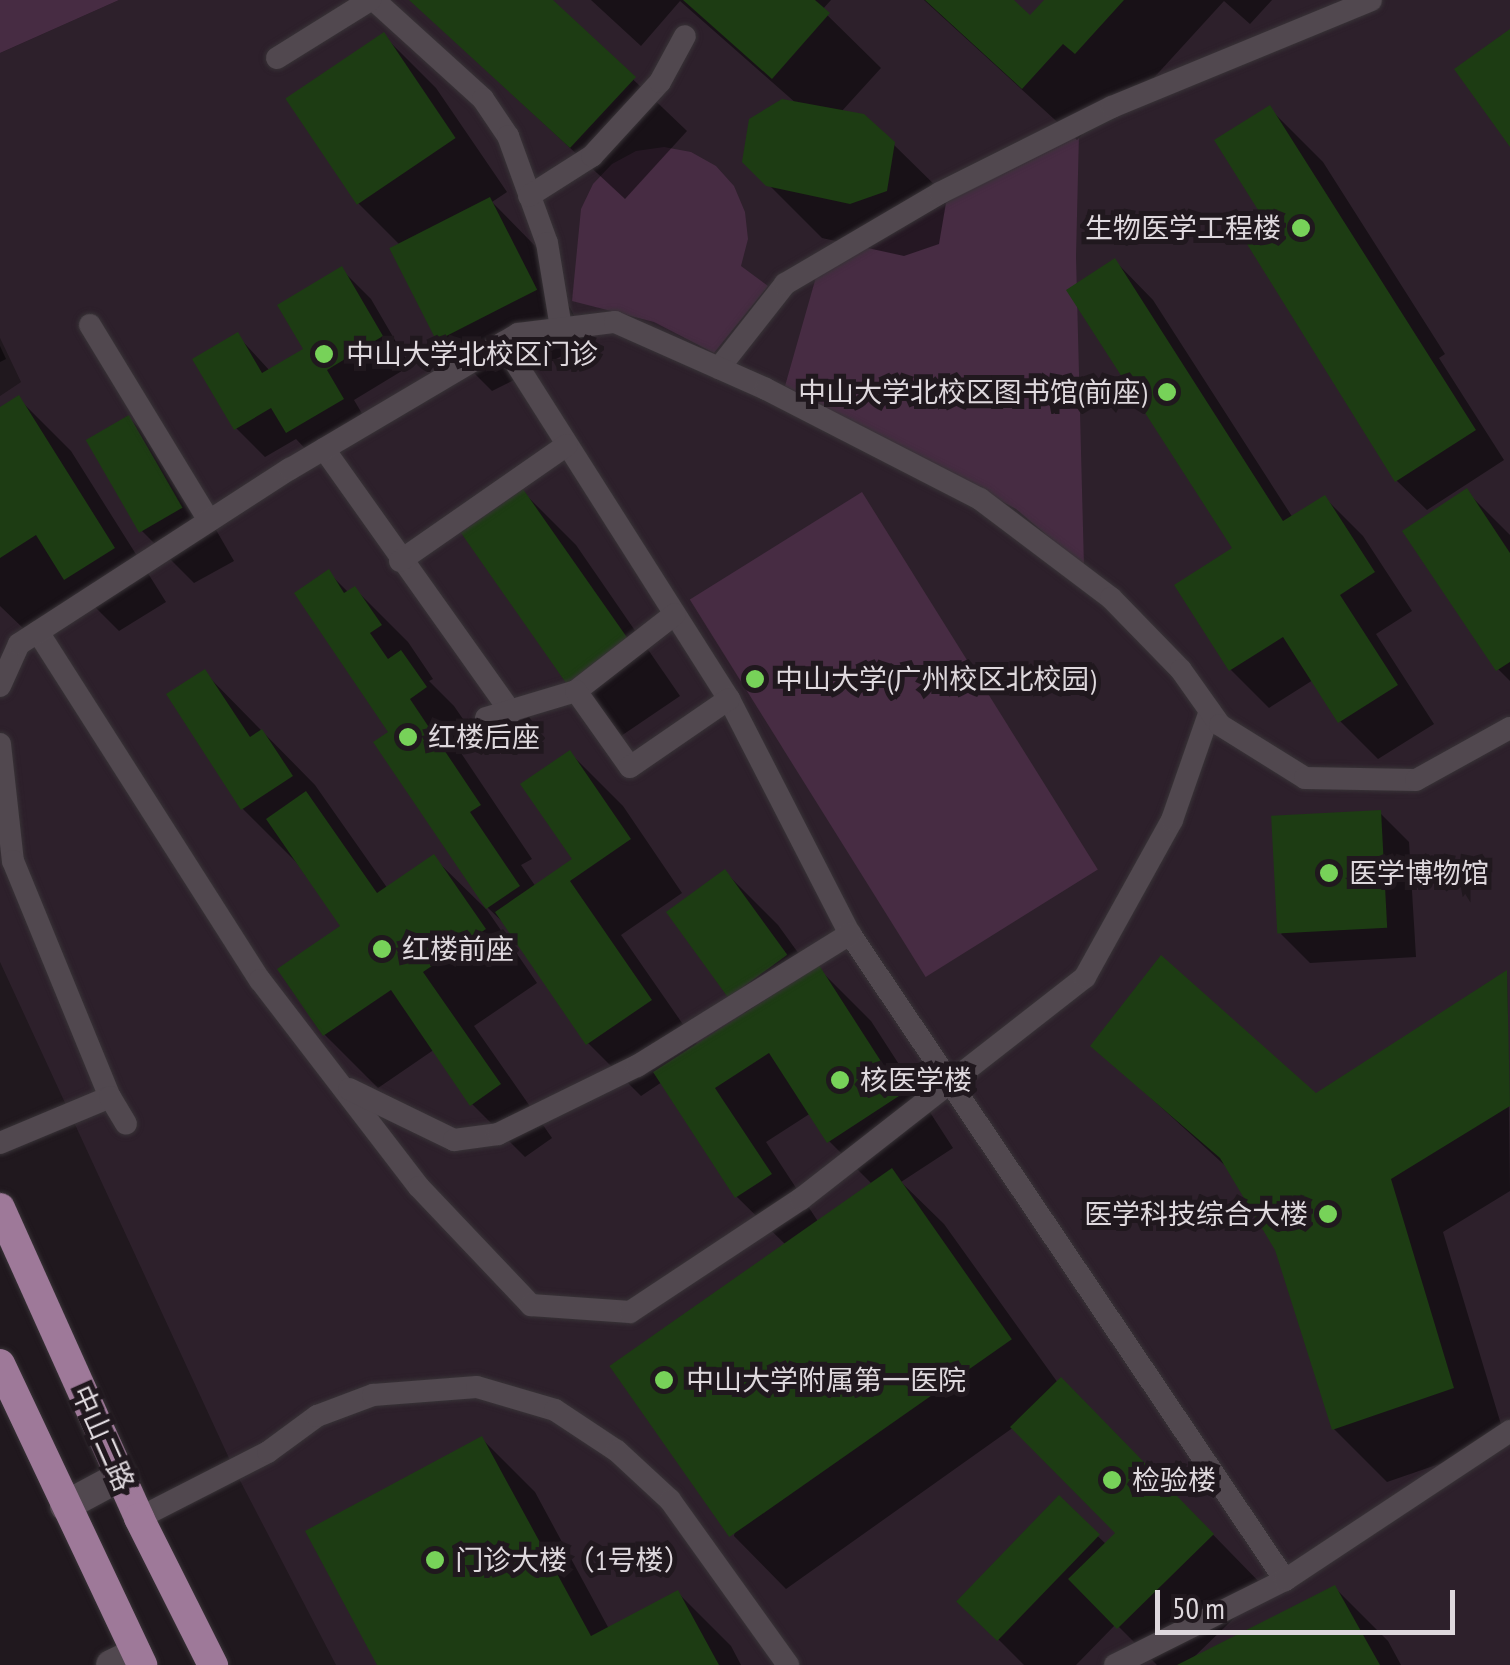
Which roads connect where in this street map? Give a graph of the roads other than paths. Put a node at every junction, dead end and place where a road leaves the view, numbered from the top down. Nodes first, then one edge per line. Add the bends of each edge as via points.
1 (372, 0) edge
2 (1371, 0) edge
3 (686, 36) dead end
4 (277, 58) dead end
5 (528, 196) junction
6 (90, 325) dead end
7 (561, 328) junction
8 (503, 343) junction
9 (719, 368) junction
10 (567, 445) junction
11 (324, 449) junction
12 (209, 520) junction
13 (400, 560) junction
14 (675, 614) junction
15 (38, 632) junction
16 (0, 686) edge
17 (576, 691) junction
18 (729, 699) junction
19 (1210, 710) junction
20 (511, 712) junction
21 (486, 718) dead end
22 (1510, 728) edge
23 (0, 744) edge
24 (850, 934) junction
25 (952, 1084) junction
26 (343, 1086) junction
27 (110, 1098) junction
28 (126, 1124) dead end
29 (0, 1143) edge
30 (0, 1208) edge
31 (0, 1364) edge
32 (1510, 1431) edge
33 (121, 1476) junction
34 (65, 1506) junction
35 (139, 1518) junction
36 (1286, 1580) junction
37 (130, 1661) edge
38 (213, 1665) edge
39 (788, 1665) edge
40 (1116, 1665) edge

1 - 4 lane
1 - 5 lane via 482,99 508,136
2 - 9 lane via 1112,107 940,193 785,284
3 - 5 lane via 660,82 592,156
5 - 7 lane via 547,243
6 - 12 lane
7 - 8 lane
7 - 9 lane via 615,322
8 - 10 lane
8 - 11 lane
9 - 19 lane via 980,499 1111,598
10 - 13 lane
10 - 14 lane
11 - 12 lane
11 - 13 lane
12 - 15 lane
13 - 20 lane
14 - 17 lane
14 - 18 lane
15 - 16 lane via 18,644
15 - 26 lane via 226,930
17 - 18 lane via 630,767
17 - 20 lane
18 - 24 lane
19 - 22 lane via 1220,725 1306,778 1416,780
19 - 25 lane via 1172,820 1085,977
20 - 21 lane
23 - 27 lane via 13,861
24 - 25 lane
24 - 26 lane via 637,1066 498,1134 454,1140
25 - 26 lane via 800,1198 630,1312 531,1305 419,1186
25 - 36 lane
27 - 28 lane
27 - 29 lane
30 - 33 main road, 中山二路
31 - 34 main road
32 - 36 lane
33 - 34 street
33 - 35 main road, 中山二路
34 - 37 main road
35 - 38 main road, 中山二路
35 - 39 lane via 268,1452 317,1416 373,1394 477,1387 554,1410 616,1450 670,1500
36 - 40 lane

